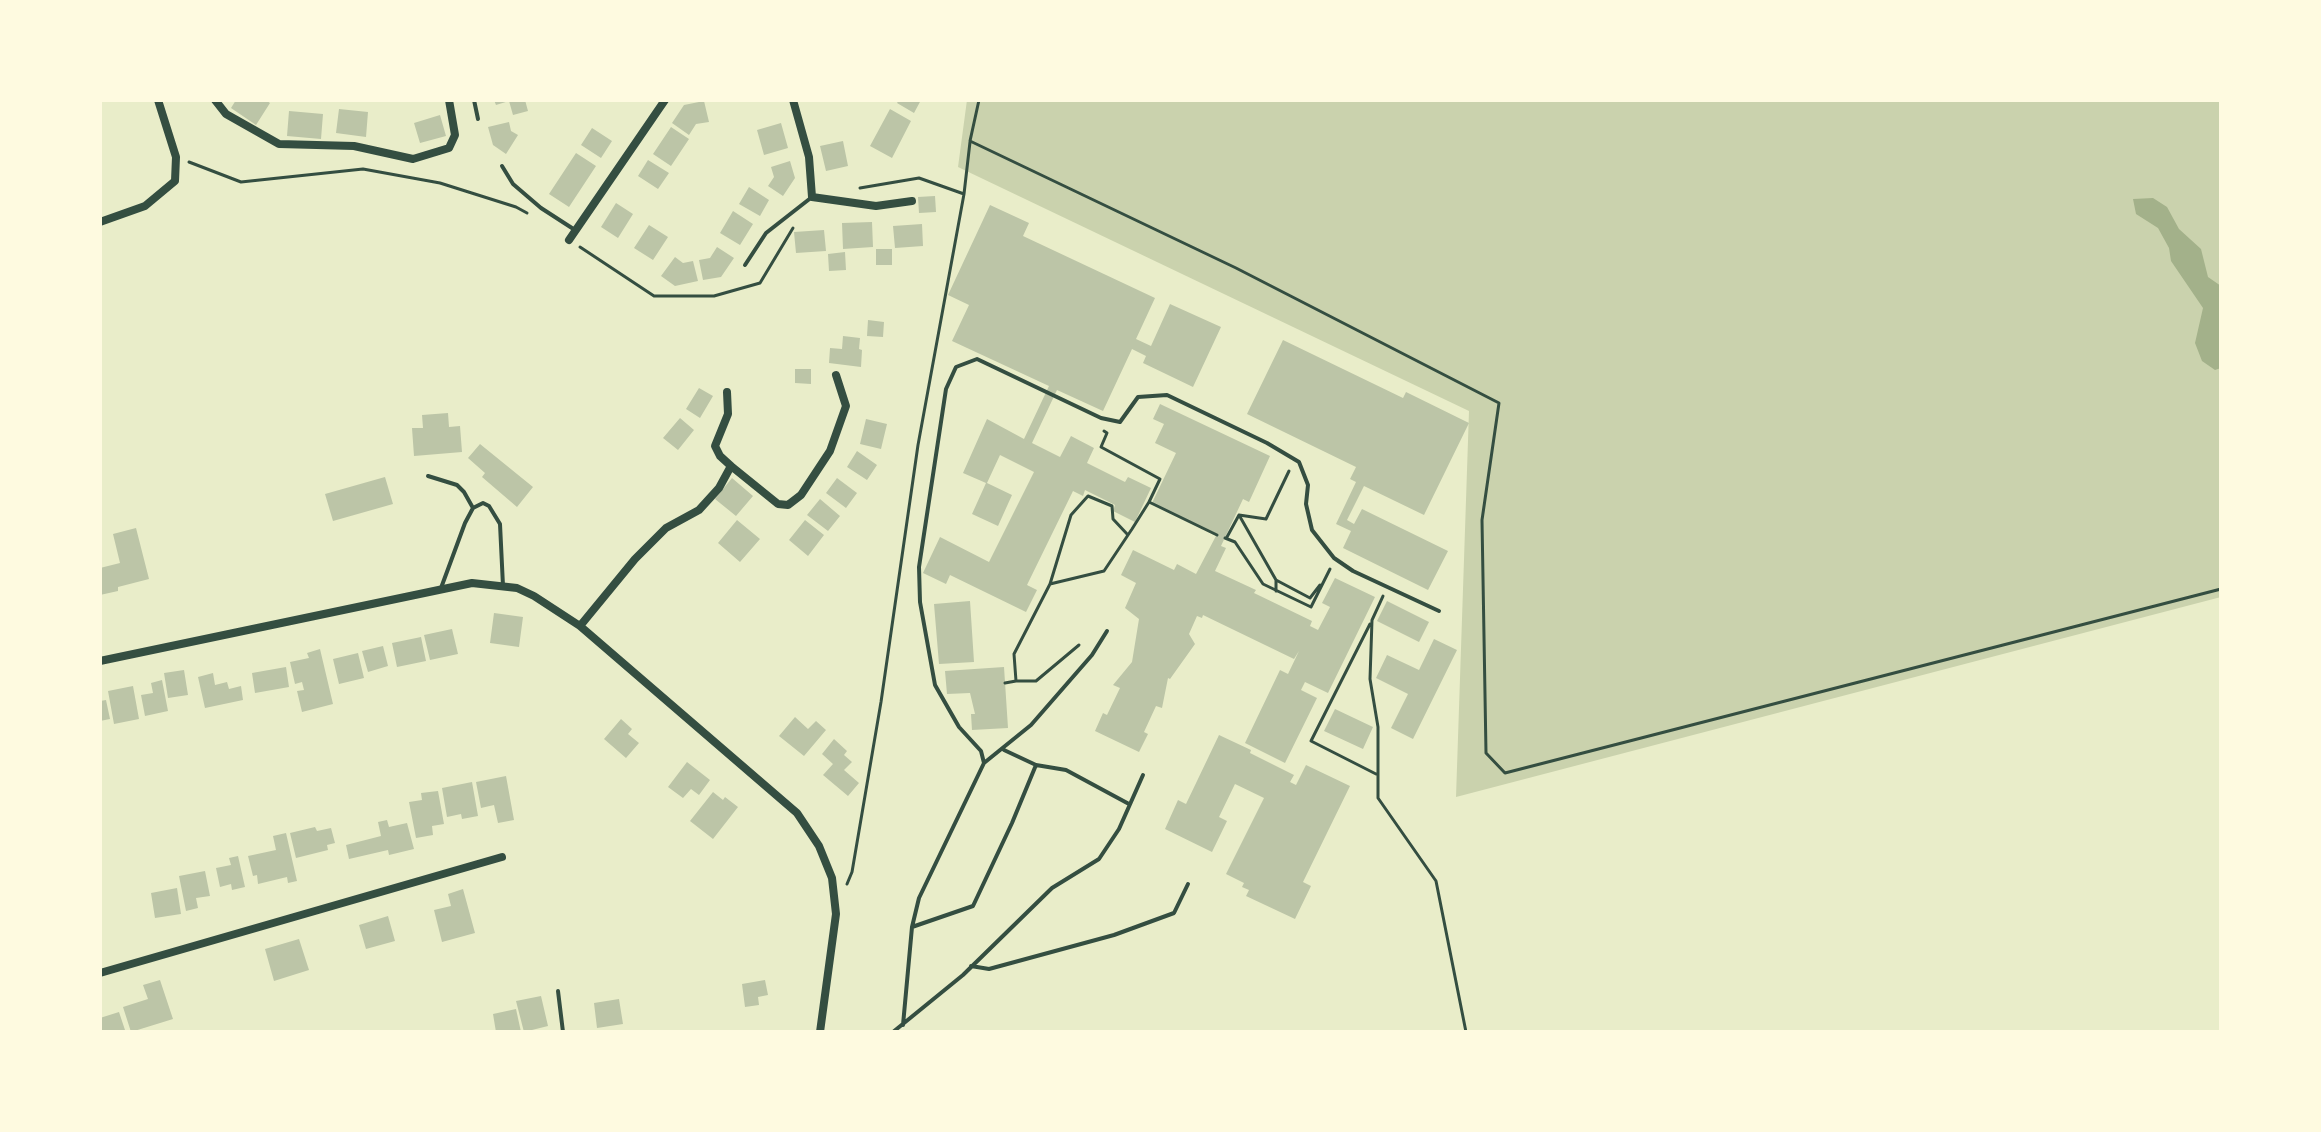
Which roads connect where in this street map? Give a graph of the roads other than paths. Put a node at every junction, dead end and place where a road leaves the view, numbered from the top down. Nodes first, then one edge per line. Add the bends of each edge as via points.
1 (158, 100) edge
2 (215, 100) edge
3 (449, 100) edge
4 (474, 100) edge
5 (665, 100) edge
6 (793, 100) edge
7 (478, 119) dead end
8 (502, 166) dead end
9 (812, 197) junction
10 (912, 201) dead end
11 (100, 222) edge
12 (575, 230) junction
13 (569, 240) road end
14 (745, 265) dead end
15 (836, 375) dead end
16 (727, 392) dead end
17 (731, 466) junction
18 (428, 476) dead end
19 (473, 508) junction
20 (503, 586) junction
21 (441, 588) junction
22 (1439, 611) dead end
23 (580, 626) junction
24 (1107, 631) dead end
25 (100, 661) edge
26 (1003, 749) junction
27 (984, 763) junction
28 (1036, 765) junction
29 (1143, 775) dead end
30 (1129, 804) junction
31 (502, 857) dead end
32 (1188, 884) dead end
33 (912, 927) junction
34 (971, 966) junction
35 (100, 973) edge
36 (558, 991) dead end
37 (903, 1025) junction
38 (563, 1032) edge
39 (820, 1032) edge
40 (893, 1032) edge

1 - 11 street via 176,157 175,181 145,206
2 - 3 street via 226,114 279,144 354,146 413,159 449,148 455,135
4 - 7 lane
5 - 12 street
6 - 9 street via 809,157
8 - 12 lane via 513,184
9 - 10 street via 876,206
9 - 14 lane via 766,233
12 - 13 street
15 - 17 street via 846,406 830,451 801,495 788,505 778,504
16 - 17 street via 728,414 715,446
17 - 23 street via 699,510 666,528
18 - 19 lane via 457,485
19 - 20 lane via 489,506 500,524
19 - 21 lane
20 - 21 street
20 - 23 street via 534,596
21 - 25 street
22 - 27 lane via 1334,558 1312,530 1308,485 1299,462 1267,443 1167,395 1138,397 1120,422 1101,418 977,359 956,367 946,389 919,567 935,685
23 - 39 street via 797,813 819,846 832,878 836,914
24 - 26 lane via 1031,725
26 - 27 lane
26 - 28 lane
27 - 33 lane via 928,877
28 - 30 lane via 1066,770
28 - 33 lane via 973,906
29 - 30 lane
30 - 34 lane via 1099,859 1052,888
31 - 35 street
32 - 34 lane via 1174,913 989,969
33 - 37 lane
34 - 37 lane
36 - 38 lane
37 - 40 lane

